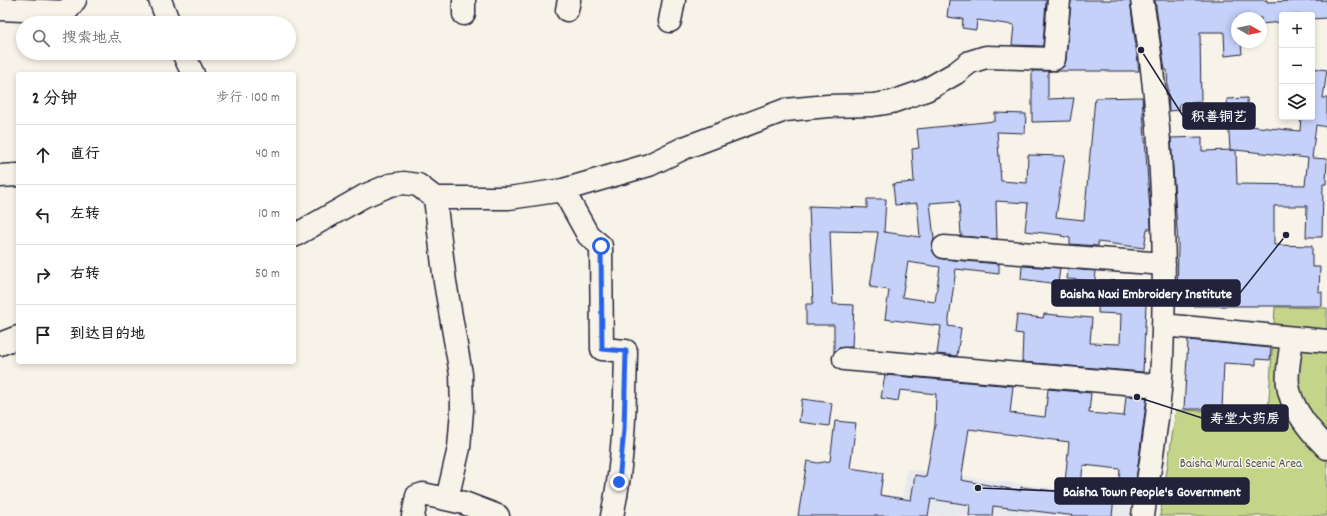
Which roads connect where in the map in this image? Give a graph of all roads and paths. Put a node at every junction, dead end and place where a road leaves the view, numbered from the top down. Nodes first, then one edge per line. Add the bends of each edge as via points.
1 (76, 0) edge
2 (160, 0) edge
3 (674, 0) edge
4 (1059, 0) edge
5 (1142, 0) edge
6 (0, 9) edge
7 (166, 16) edge
8 (670, 21) dead end
9 (186, 60) edge
10 (192, 72) edge
11 (16, 175) edge
12 (0, 176) edge
13 (563, 190) junction
14 (435, 198) junction
15 (296, 235) edge
16 (944, 247) dead end
17 (1164, 264) junction
18 (1162, 325) junction
19 (16, 338) edge
20 (1292, 338) junction
21 (1327, 341) edge
22 (0, 344) edge
23 (844, 359) dead end
24 (1160, 386) junction
25 (1327, 448) edge
26 (446, 498) junction
27 (413, 516) edge
28 (498, 516) edge
29 (612, 516) edge
30 (1144, 516) edge

1 - 6 street via 66,12
2 - 7 street
3 - 8 street
4 - 13 street via 1054,59 986,57 970,62 926,90 892,102 785,110 684,148 649,165
5 - 17 street via 1150,43 1155,102
9 - 10 street
11 - 12 street
13 - 14 street via 509,198
13 - 29 street via 588,235 601,246 602,349 626,351 624,430 619,482
14 - 15 street via 418,185 390,185 364,196
14 - 26 street via 445,282 461,374 459,448
16 - 17 street
17 - 18 street
18 - 20 street
18 - 24 street
19 - 22 street
20 - 21 street
20 - 25 street via 1288,385 1293,401 1311,432
23 - 24 street
24 - 30 street
26 - 27 street via 423,494 417,496
26 - 28 street

